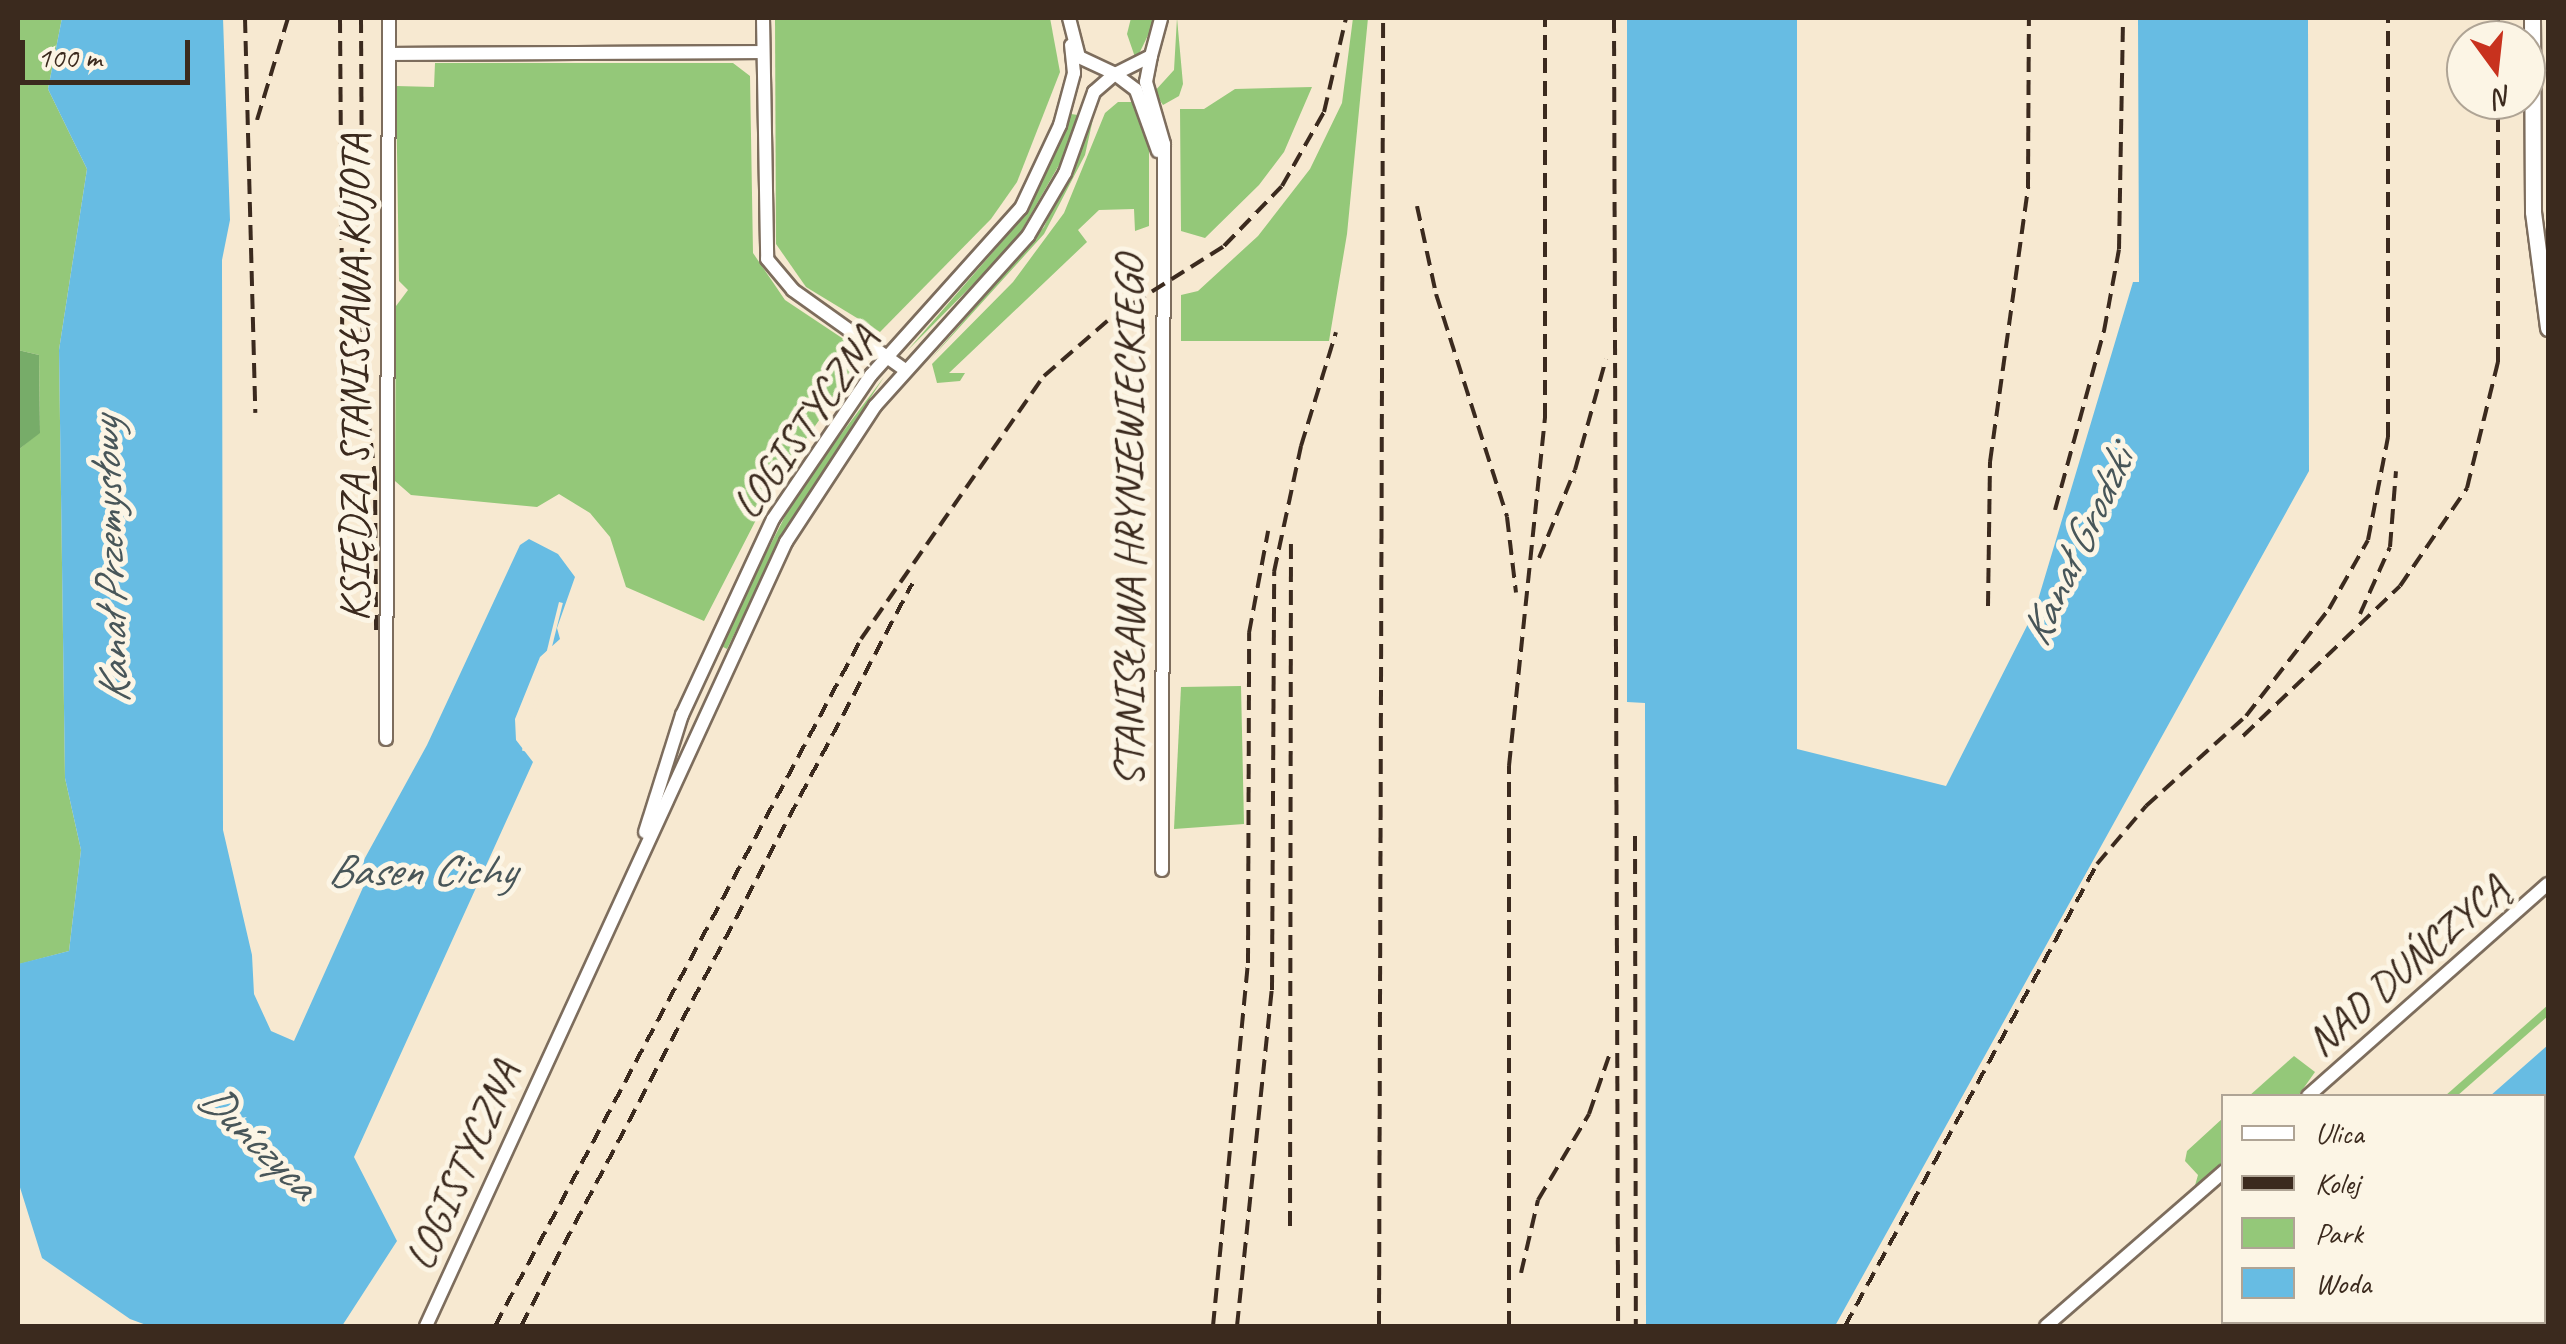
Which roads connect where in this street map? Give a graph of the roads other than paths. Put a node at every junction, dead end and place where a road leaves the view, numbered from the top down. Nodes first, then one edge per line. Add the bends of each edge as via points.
1 (388, 18) edge
2 (763, 18) edge
3 (1068, 18) edge
4 (1161, 18) edge
5 (2532, 18) edge
6 (1071, 46) junction
7 (762, 52) junction
8 (388, 54) junction
9 (1151, 56) junction
10 (1115, 74) junction
11 (1162, 173) junction
12 (2548, 328) edge
13 (886, 357) junction
14 (904, 370) junction
15 (386, 739) dead end
16 (634, 868) junction
17 (1162, 870) dead end
18 (2548, 884) edge
19 (2310, 1094) edge
20 (2221, 1174) edge
21 (426, 1326) edge
22 (2046, 1326) edge

1 - 8 street, KSIĘDZA STANISŁAWA KUJOTA
2 - 7 street
3 - 6 street, LOGISTYCZNA
4 - 9 street, STANISŁAWA HRYNIEWIECKIEGO
5 - 12 main road via 2533,212
6 - 10 street via 1089,66
6 - 13 street, LOGISTYCZNA via 1075,70 1060,125 1026,200 990,249
7 - 8 street
7 - 13 street via 768,259 793,290
8 - 15 street, KSIĘDZA STANISŁAWA KUJOTA
9 - 10 street
9 - 11 street, STANISŁAWA HRYNIEWIECKIEGO via 1146,80 1163,131
10 - 11 street, STANISŁAWA HRYNIEWIECKIEGO via 1141,99
10 - 14 street, LOGISTYCZNA via 1094,92 1069,164 1028,236
11 - 17 street, STANISŁAWA HRYNIEWIECKIEGO
13 - 14 street
13 - 16 street, LOGISTYCZNA via 794,485 744,576 682,715
14 - 16 street, LOGISTYCZNA via 844,447 791,533
16 - 21 street, LOGISTYCZNA
18 - 19 street, NAD DUŃCZYCĄ
20 - 22 street

